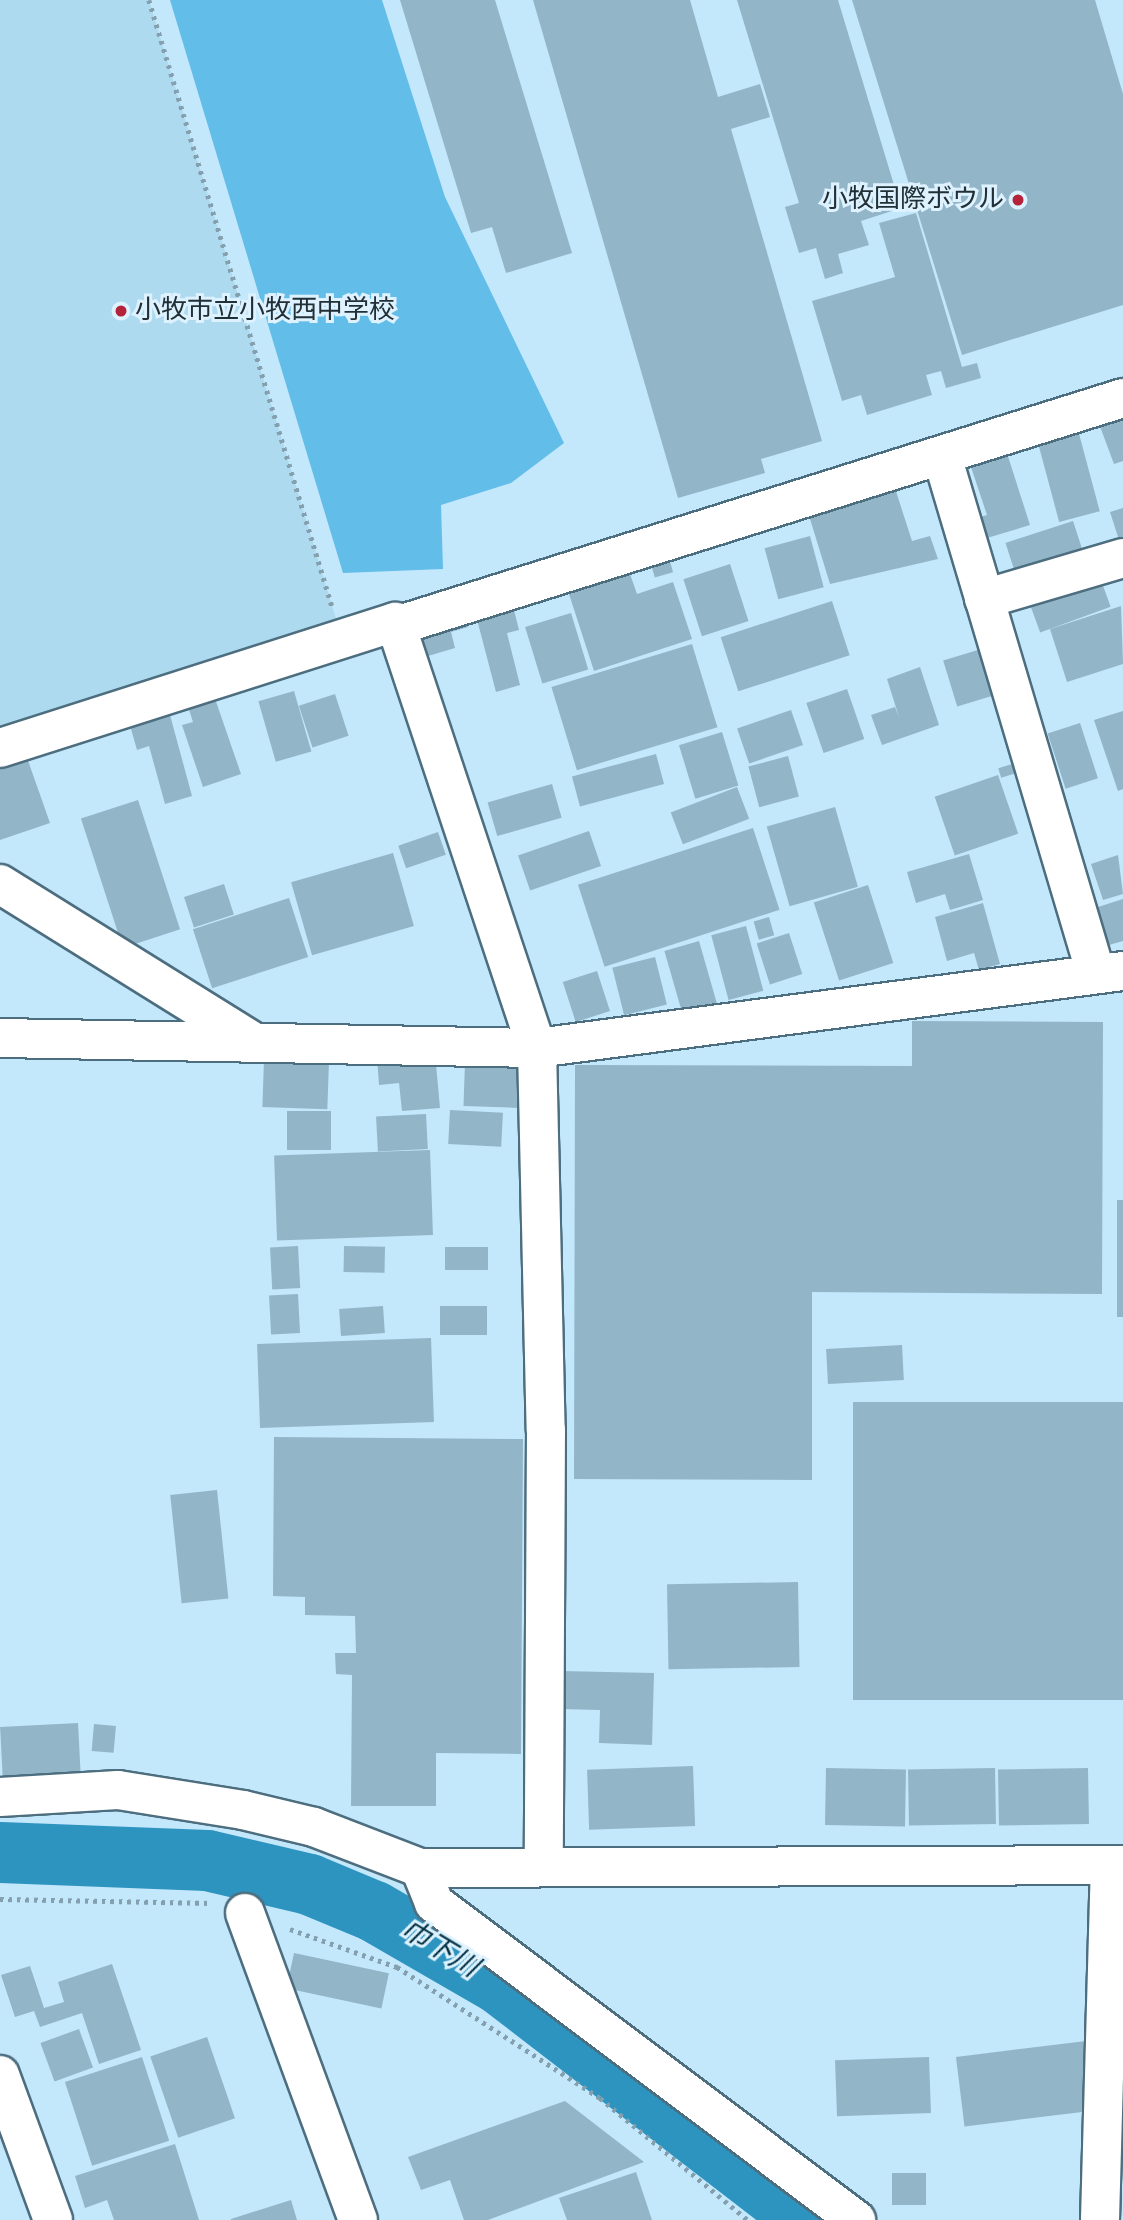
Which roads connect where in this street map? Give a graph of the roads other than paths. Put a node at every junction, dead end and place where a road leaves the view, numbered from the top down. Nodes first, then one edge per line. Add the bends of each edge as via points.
1 (1123, 398) edge
2 (942, 456) junction
3 (1123, 558) edge
4 (984, 599) junction
5 (396, 626) junction
6 (0, 748) edge
7 (0, 884) edge
8 (1109, 973) edge
9 (0, 1038) edge
10 (256, 1043) junction
11 (537, 1048) junction
12 (0, 1797) edge
13 (544, 1864) junction
14 (1117, 1865) edge
15 (420, 1868) junction
16 (245, 1913) road end
17 (0, 2076) edge
18 (53, 2220) edge
19 (358, 2220) edge
20 (856, 2220) edge
21 (1100, 2220) edge

1 - 2 street
2 - 4 street
2 - 5 street
3 - 4 street
4 - 8 street
5 - 6 street
5 - 11 street
7 - 10 street
8 - 11 street
9 - 10 street
10 - 11 street
11 - 13 street via 546,1430
12 - 15 street via 118,1790 243,1810 314,1827
13 - 14 street
13 - 15 street
14 - 21 street
15 - 20 street via 434,1903
16 - 19 street
17 - 18 street

